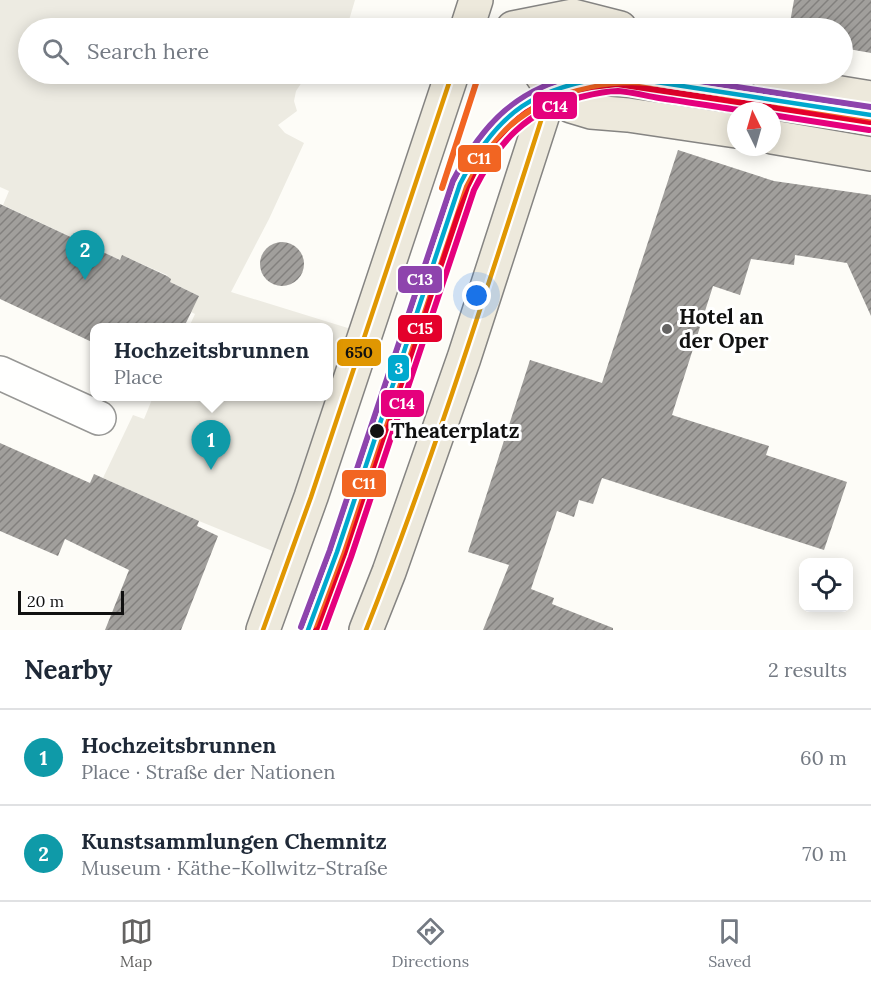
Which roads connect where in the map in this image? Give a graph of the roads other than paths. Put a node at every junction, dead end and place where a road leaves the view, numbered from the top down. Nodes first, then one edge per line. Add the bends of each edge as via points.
1 (476, 0) edge
2 (573, 15) edge
3 (470, 18) edge
4 (544, 18) edge
5 (547, 84) edge
6 (553, 84) edge
7 (800, 84) edge
8 (448, 88) edge
9 (871, 98) edge
10 (727, 130) edge
11 (781, 139) edge
12 (871, 154) edge
13 (0, 373) edge
14 (99, 418) dead end
15 (263, 630) edge
16 (366, 630) edge

1 - 3 main road
2 - 4 main road
5 - 16 main road via 464,358
6 - 10 main road via 571,106 591,112
7 - 9 main road
8 - 15 main road
11 - 12 main road
13 - 14 street

